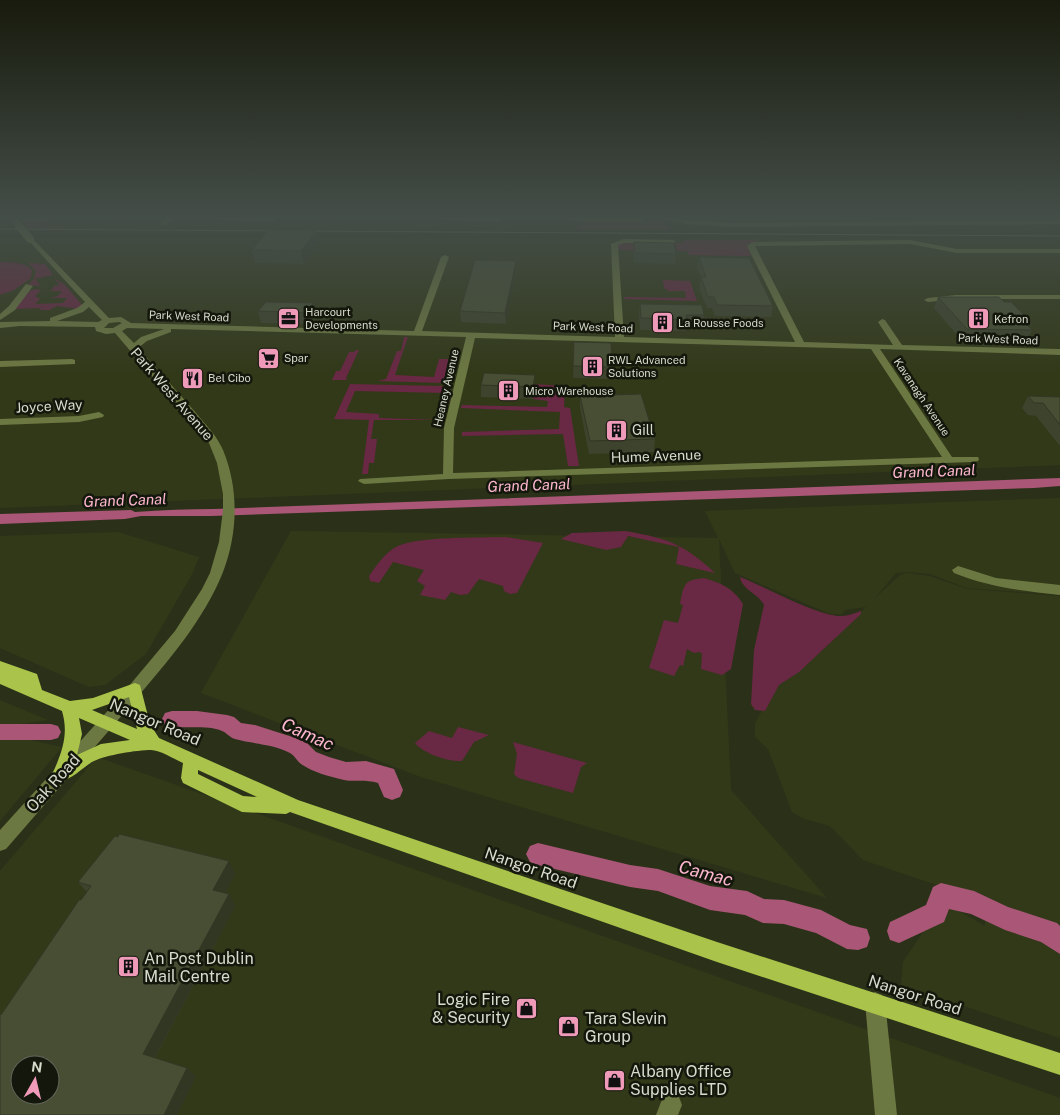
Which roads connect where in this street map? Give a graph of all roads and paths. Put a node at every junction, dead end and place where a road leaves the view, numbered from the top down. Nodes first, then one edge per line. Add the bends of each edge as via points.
1 (59, 269) edge
2 (441, 269) edge
3 (615, 269) edge
4 (763, 269) edge
5 (29, 286) dead end
6 (1060, 297) edge
7 (928, 300) dead end
8 (90, 302) junction
9 (3, 316) edge
10 (882, 322) dead end
11 (21, 323) junction
12 (103, 323) junction
13 (41, 324) junction
14 (126, 325) junction
15 (0, 327) edge
16 (182, 327) junction
17 (117, 330) junction
18 (417, 334) junction
19 (471, 335) junction
20 (621, 340) junction
21 (801, 345) junction
22 (874, 347) junction
23 (133, 348) junction
24 (900, 348) junction
25 (1060, 352) edge
26 (72, 362) dead end
27 (0, 364) edge
28 (99, 416) dead end
29 (0, 422) edge
30 (974, 459) dead end
31 (949, 460) junction
32 (449, 476) junction
33 (364, 480) dead end
34 (958, 570) dead end
35 (1060, 590) edge
36 (0, 667) edge
37 (0, 678) edge
38 (136, 689) junction
39 (36, 693) junction
40 (68, 707) junction
41 (107, 723) junction
42 (154, 743) junction
43 (60, 775) junction
44 (0, 843) edge
45 (875, 1002) junction
46 (1060, 1064) edge
47 (886, 1115) edge

1 - 8 street, bridge
2 - 18 street
3 - 20 street
4 - 21 street
5 - 9 street
6 - 7 street
8 - 12 street
8 - 13 street via 74,313
9 - 11 street
10 - 24 street
11 - 13 street
11 - 15 street
12 - 13 street
12 - 14 street, Park West Road via 124,320
12 - 17 street via 99,329
14 - 16 street, Park West Road
14 - 17 street
16 - 18 street, Park West Road
16 - 23 street via 154,334
17 - 23 street, Park West Avenue
18 - 19 street, Park West Road
19 - 20 street, Park West Road
19 - 32 street, Heaney Avenue via 448,428
20 - 21 street, Park West Road
21 - 22 street, Park West Road
22 - 24 street, Park West Road
22 - 31 street, Kavanagh Avenue
23 - 38 street, Park West Avenue via 216,445 227,474 229,498 227,530 216,573 199,606
24 - 25 street, Park West Road
26 - 27 street
28 - 29 street, Joyce Way
30 - 31 street, Hume Avenue
31 - 32 street, Hume Avenue
32 - 33 street, Hume Avenue
34 - 35 street via 993,582
36 - 39 main road via 32,678
37 - 39 main road, Nangor Road
38 - 40 main road via 94,704
38 - 41 street, Park West Avenue
38 - 42 main road via 145,733
39 - 40 main road, Nangor Road
40 - 41 main road, Nangor Road
40 - 43 main road via 74,724 74,743
41 - 42 main road, Nangor Road
41 - 43 street, Oak Road
42 - 43 main road via 101,751
42 - 45 main road, Nangor Road via 190,760 189,778 242,804 294,806 633,924
43 - 44 street, Oak Road
45 - 46 main road, Nangor Road
45 - 47 street

